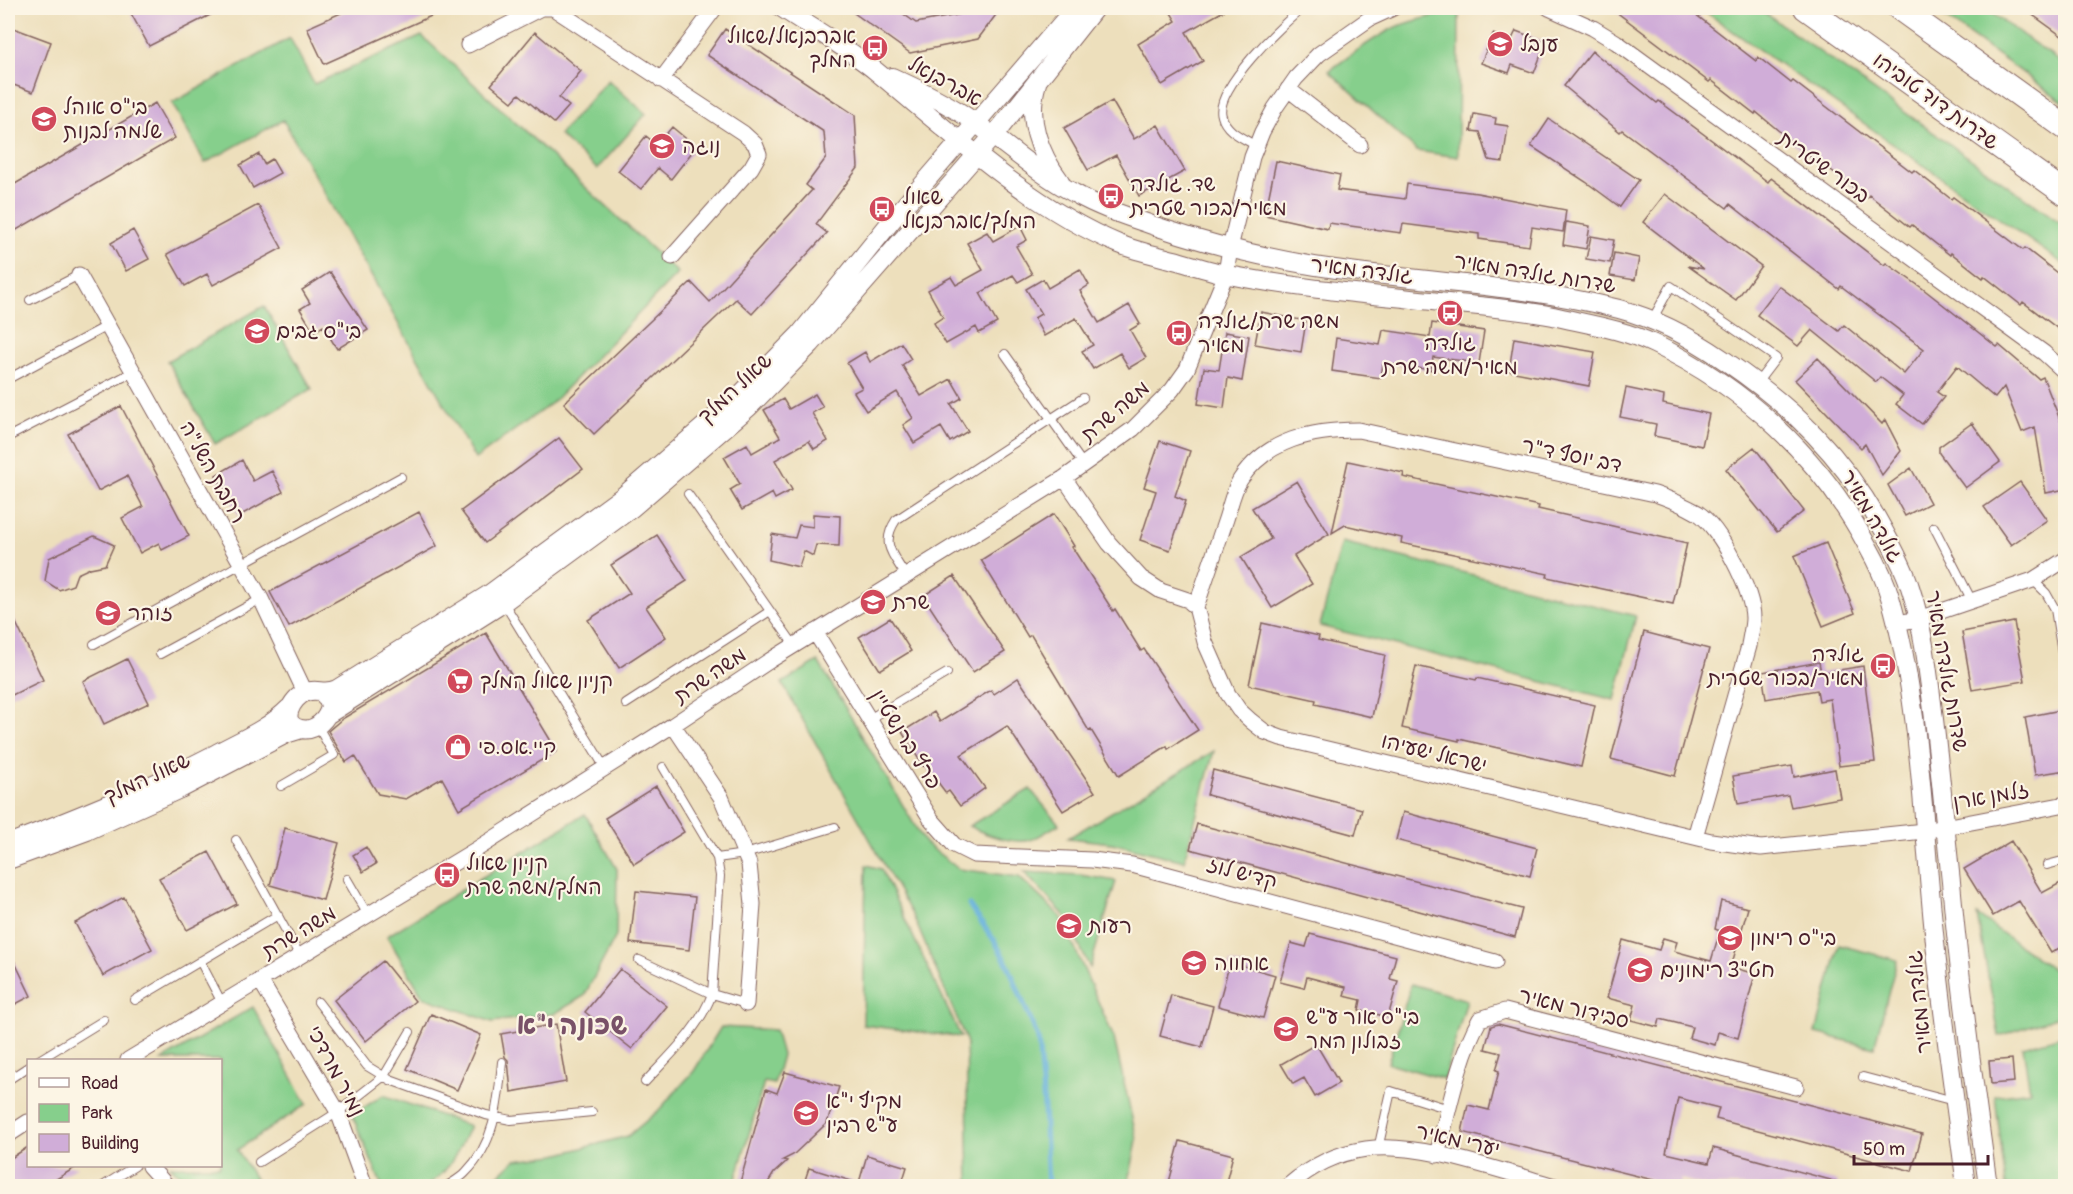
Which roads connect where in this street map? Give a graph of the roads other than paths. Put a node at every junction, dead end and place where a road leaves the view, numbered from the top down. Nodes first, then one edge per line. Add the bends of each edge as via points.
1 (715, 8) edge
2 (782, 8) edge
3 (1075, 8) edge
4 (1095, 8) edge
5 (1303, 8) edge
6 (1393, 8) edge
7 (1550, 8) edge
8 (1806, 8) edge
9 (1899, 8) edge
10 (468, 45) dead end
11 (872, 69) junction
12 (1039, 79) junction
13 (661, 80) junction
14 (1288, 89) junction
15 (976, 124) junction
16 (2066, 128) edge
17 (992, 137) junction
18 (961, 141) junction
19 (1360, 145) dead end
20 (1257, 146) junction
21 (977, 154) junction
22 (1064, 187) junction
23 (2066, 194) edge
24 (1230, 248) junction
25 (672, 257) dead end
26 (1226, 274) junction
27 (79, 275) joint
28 (30, 300) dead end
29 (1652, 320) junction
30 (107, 326) junction
31 (1005, 354) dead end
32 (133, 372) junction
33 (2066, 373) edge
34 (8, 379) edge
35 (1757, 383) junction
36 (1083, 398) dead end
37 (1050, 419) junction
38 (8, 437) edge
39 (1083, 464) junction
40 (401, 477) dead end
41 (1064, 478) junction
42 (688, 494) dead end
43 (1934, 527) dead end
44 (2066, 560) edge
45 (241, 564) junction
46 (906, 576) junction
47 (2033, 580) junction
48 (261, 599) junction
49 (1971, 601) junction
50 (503, 602) junction
51 (1196, 607) junction
52 (770, 610) junction
53 (1918, 619) junction
54 (1897, 623) junction
55 (815, 632) junction
56 (94, 644) dead end
57 (794, 645) junction
58 (160, 654) dead end
59 (948, 673) dead end
60 (2066, 679) edge
61 (313, 692) junction
62 (626, 704) dead end
63 (289, 708) junction
64 (869, 719) junction
65 (316, 723) junction
66 (673, 725) junction
67 (663, 767) dead end
68 (605, 768) junction
69 (281, 786) dead end
70 (2066, 804) edge
71 (1946, 826) junction
72 (835, 827) dead end
73 (1924, 831) junction
74 (1695, 837) junction
75 (236, 840) dead end
76 (8, 844) edge
77 (745, 854) junction
78 (974, 855) joint
79 (717, 858) junction
80 (8, 860) edge
81 (2066, 860) edge
82 (2047, 865) dead end
83 (347, 879) dead end
84 (278, 915) junction
85 (368, 915) junction
86 (300, 956) junction
87 (639, 960) dead end
88 (200, 962) junction
89 (1495, 962) dead end
90 (260, 980) junction
91 (712, 994) junction
92 (135, 1000) dead end
93 (318, 1002) dead end
94 (222, 1003) junction
95 (746, 1004) joint
96 (104, 1020) dead end
97 (410, 1032) dead end
98 (41, 1059) edge
99 (130, 1059) edge
100 (502, 1062) dead end
101 (27, 1068) edge
102 (384, 1076) junction
103 (1863, 1077) dead end
104 (8, 1080) edge
105 (645, 1082) dead end
106 (1796, 1087) dead end
107 (1954, 1101) junction
108 (1449, 1109) junction
109 (338, 1112) junction
110 (592, 1112) dead end
111 (496, 1117) junction
112 (27, 1123) edge
113 (8, 1135) edge
114 (1378, 1149) junction
115 (1437, 1155) junction
116 (259, 1162) dead end
117 (133, 1167) edge
118 (150, 1167) edge
119 (103, 1186) edge
120 (167, 1186) edge
121 (366, 1186) edge
122 (447, 1186) edge
123 (1288, 1186) edge
124 (1555, 1186) edge
125 (1966, 1186) edge
126 (1988, 1186) edge

1 - 13 street
2 - 11 street, אברבנאל
3 - 15 street, שאול המלך
4 - 12 street, שאול המלך
5 - 20 lane via 1263,43 1222,100 1221,116 1231,130
6 - 14 street via 1319,54
7 - 33 street, בכור שיטרית via 1616,42 2044,353
8 - 23 highway, שדרות דוד טוביהו
9 - 16 highway
10 - 13 street via 541,8 553,8
11 - 15 street, אברבנאל via 924,91
11 - 18 street, אברבנאל
12 - 17 street, שאול המלך
12 - 22 street via 1033,110 1039,147
13 - 25 street via 743,133 759,154
14 - 19 street
14 - 20 street
15 - 17 street, אברבנאל
15 - 18 street, שאול המלך
17 - 21 street, שאול המלך
17 - 22 street, שדרות גולדה מאיר
18 - 21 street
18 - 61 street, שאול המלך via 800,334 672,455 623,496 488,594 337,689
20 - 24 street
21 - 26 street via 1083,228 1126,247
21 - 50 street, שאול המלך via 778,380 632,508
22 - 24 street, שדרות גולדה מאיר via 1103,207
24 - 26 street, משה שרת
24 - 29 street, שדרות גולדה מאיר via 1318,266 1536,291
26 - 39 street, משה שרת via 1187,369 1172,390 1133,429
26 - 54 street, גולדה מאיר via 1533,312 1618,330 1687,361 1755,408 1824,477 1875,560
27 - 28 lane
27 - 30 street, רחבת השל"ה
29 - 35 street, שדרות גולדה מאיר via 1698,343
29 - 35 lane via 1671,286 1776,358
30 - 32 street, רחבת השל"ה
30 - 34 lane
31 - 37 lane
32 - 38 lane
32 - 45 street, רחבת השל"ה
35 - 53 street, שדרות גולדה מאיר via 1805,423 1841,464 1870,506 1910,585
36 - 37 lane
37 - 39 lane
37 - 46 lane via 896,520 887,544
39 - 41 street, משה שרת
40 - 45 lane
41 - 46 street, משה שרת
41 - 51 street via 1109,543 1142,578
42 - 52 lane
43 - 49 lane
44 - 47 street
45 - 48 street, רחבת השל"ה
45 - 56 lane
46 - 55 street, משה שרת
47 - 49 street
47 - 60 lane via 2055,609
48 - 58 lane
48 - 61 street, רחבת השל"ה
49 - 53 street
50 - 65 street, שאול המלך
50 - 68 lane
51 - 74 street, ישראל ישעיהו via 1205,642 1228,694 1239,710 1265,732
51 - 74 street, דב יוסף ד"ר via 1239,482 1254,463 1304,435 1359,430 1676,501 1710,524 1730,554 1747,589 1754,618
52 - 57 lane
52 - 62 lane
53 - 54 street
53 - 71 street, שדרות גולדה מאיר via 1929,673
54 - 73 street, גולדה מאיר via 1907,676
55 - 57 street, משה שרת
55 - 64 street, פרץ ברנשטיין
57 - 66 street, משה שרת
59 - 64 lane
61 - 63 street, שאול המלך via 297,699
61 - 65 street via 330,702
63 - 65 street via 289,722 295,727
63 - 76 street, שאול המלך via 264,729 173,776
64 - 78 street, פרץ ברנשטיין via 931,819 954,844
65 - 69 lane via 334,755
65 - 80 street, שאול המלך via 87,831
66 - 68 street, משה שרת
66 - 77 street via 721,797
67 - 79 lane
68 - 85 street, משה שרת
70 - 71 street, זלמן ארן
71 - 73 street, זלמן ארן
71 - 126 street, שדרות גולדה מאיר via 1968,1046
72 - 77 lane
73 - 74 street, ישראל ישעיהו via 1761,848
73 - 107 street, גולדה מאיר
75 - 84 lane
77 - 79 lane
77 - 95 street via 753,904
78 - 89 street, קדיש לוז via 1092,860 1132,866
79 - 91 lane via 720,876
81 - 82 lane
83 - 85 lane
84 - 86 lane
84 - 88 lane
85 - 86 street, משה שרת
86 - 90 street, משה שרת
87 - 91 lane
88 - 92 lane
88 - 94 lane
90 - 94 street, משה שרת
90 - 109 street, נמיר מרדכי
91 - 95 lane
91 - 105 lane via 698,1024
93 - 102 lane via 368,1066
94 - 99 street, משה שרת
96 - 98 lane
97 - 102 lane
100 - 111 lane
101 - 104 lane
102 - 109 lane
102 - 111 lane
103 - 107 lane
106 - 108 street, סבידור מאיר via 1504,1011 1480,1019 1472,1033
107 - 125 street, גולדה מאיר
108 - 114 lane via 1391,1091
108 - 115 street, סבידור מאיר
109 - 116 lane
109 - 121 street, נמיר מרדכי
110 - 111 lane via 511,1120
111 - 122 lane via 480,1153 466,1172
112 - 113 street
114 - 115 street, יערי מאיר via 1421,1150
114 - 123 street, יערי מאיר via 1341,1155 1317,1165
115 - 124 street, יערי מאיר
117 - 119 lane
118 - 120 street

